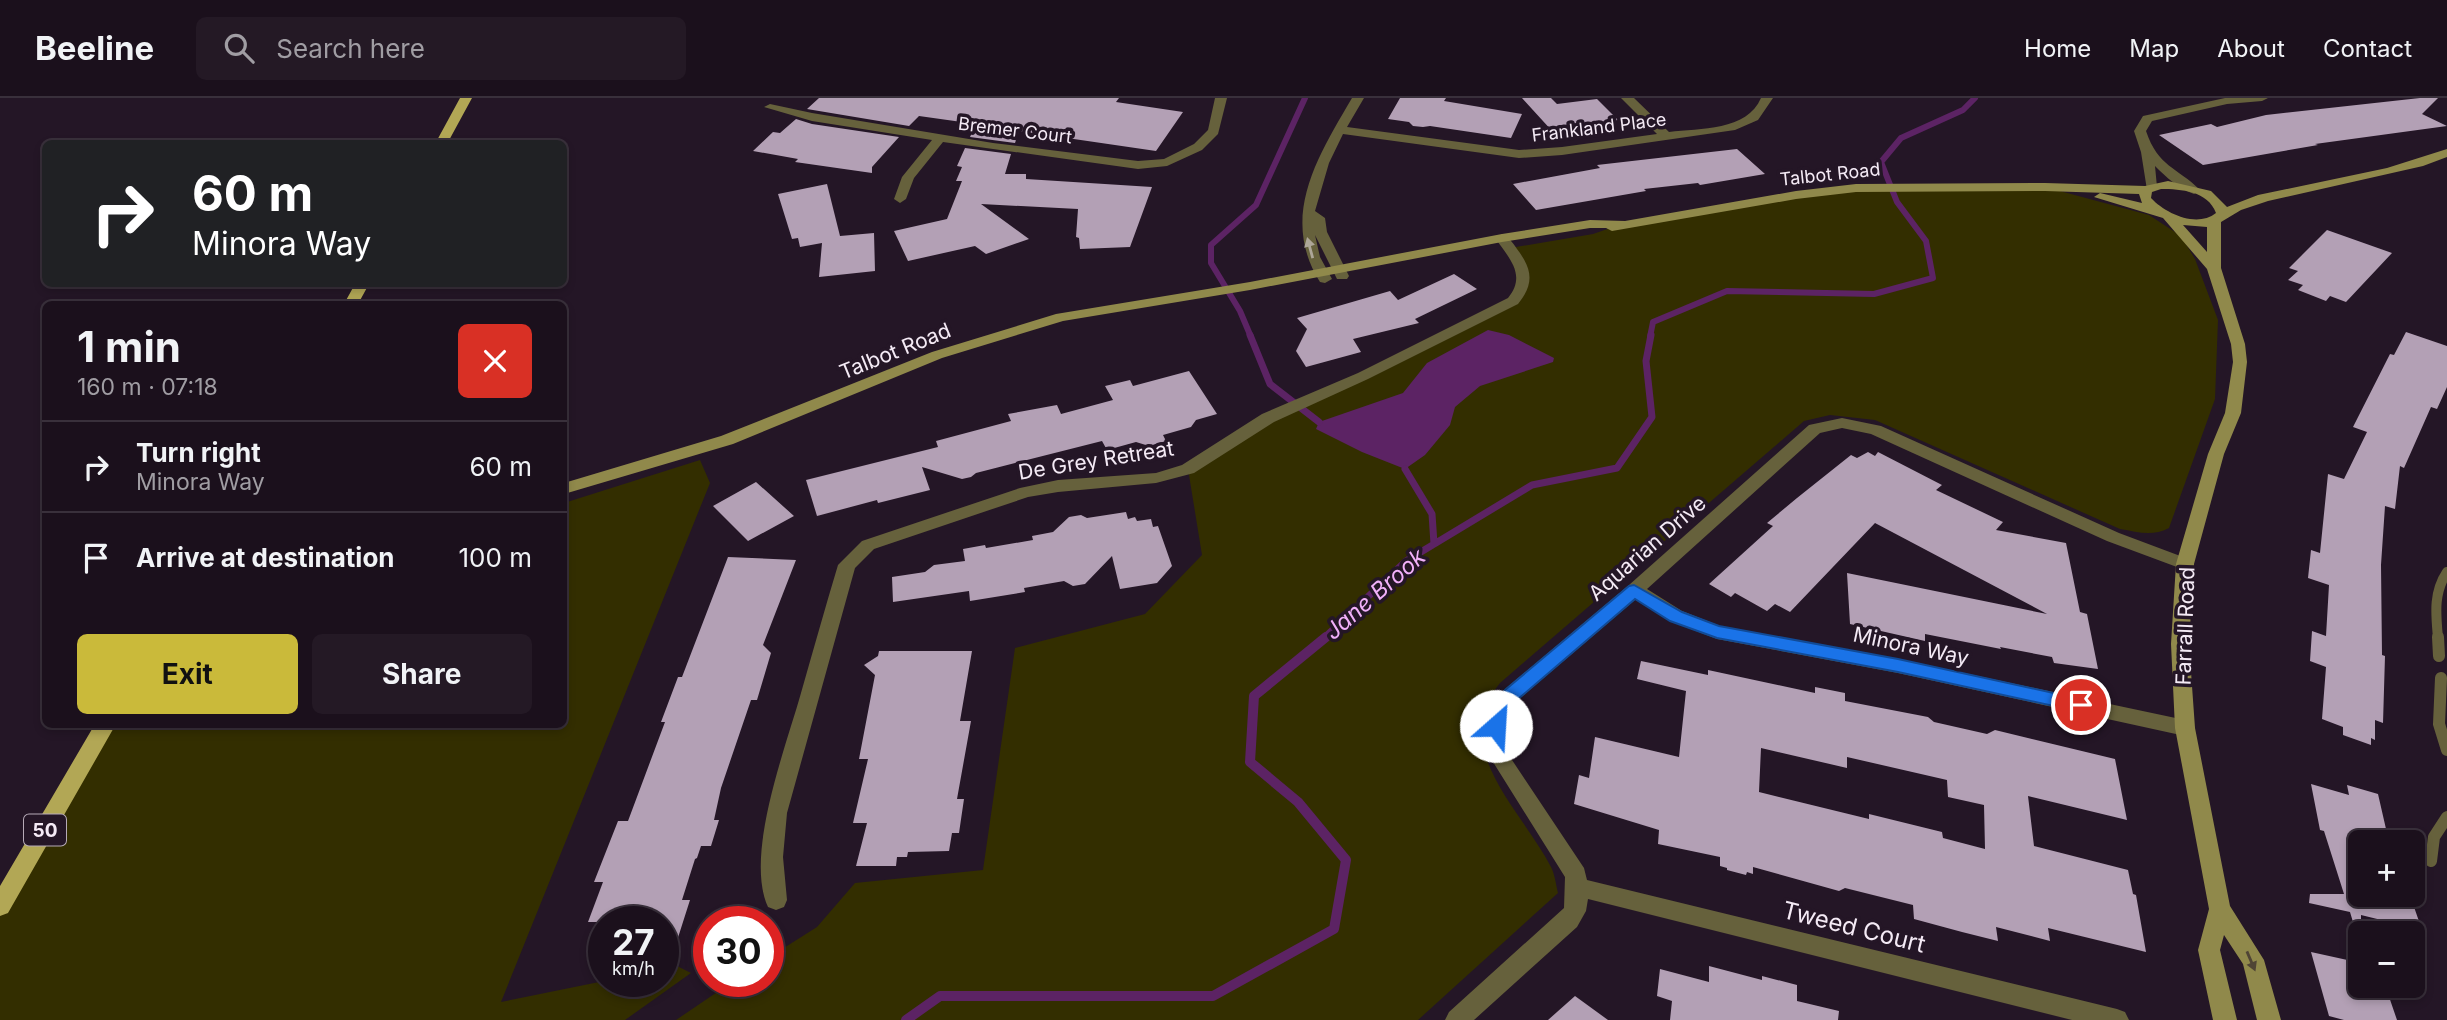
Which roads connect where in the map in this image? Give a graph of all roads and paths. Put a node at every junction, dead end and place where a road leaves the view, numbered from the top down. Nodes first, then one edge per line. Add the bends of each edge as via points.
1 (466, 98) edge
2 (1221, 98) edge
3 (1359, 98) edge
4 (1627, 98) edge
5 (1767, 98) edge
6 (2262, 98) edge
7 (770, 107) dead end
8 (1339, 130) junction
9 (1666, 136) junction
10 (941, 137) junction
11 (443, 140) edge
12 (2147, 152) junction
13 (2447, 153) edge
14 (2045, 187) junction
15 (2148, 188) junction
16 (2194, 190) junction
17 (2277, 192) junction
18 (2207, 195) junction
19 (901, 199) dead end
20 (1310, 213) junction
21 (2162, 213) junction
22 (2219, 217) junction
23 (1506, 243) junction
24 (2214, 268) junction
25 (1339, 272) junction
26 (1322, 275) junction
27 (567, 488) edge
28 (2185, 564) junction
29 (2447, 572) edge
30 (1634, 590) junction
31 (2439, 656) dead end
32 (2441, 678) dead end
33 (104, 728) edge
34 (2185, 728) junction
35 (2447, 750) edge
36 (2447, 817) edge
37 (2431, 861) dead end
38 (1577, 887) junction
39 (776, 900) dead end
40 (0, 906) edge
41 (2220, 909) junction
42 (1457, 1020) edge
43 (2117, 1020) edge
44 (2225, 1020) edge
45 (2269, 1020) edge

1 - 11 main road
2 - 10 street, Bremer Court via 1208,139 1179,159 1154,164
3 - 8 street
4 - 9 street
5 - 9 street, Frankland Place via 1760,114 1743,124
6 - 12 street via 2147,118 2140,131
7 - 10 street, Bremer Court
8 - 9 street, Frankland Place via 1519,153
8 - 20 street via 1319,172
10 - 19 street via 908,177
12 - 15 street
12 - 16 street
13 - 17 main road via 2381,174
14 - 15 main road, Talbot Road
14 - 21 main road, Talbot Road via 2122,200
14 - 23 main road, Talbot Road via 1881,187 1796,195 1622,224 1593,234
15 - 16 main road, Talbot Road via 2170,185
15 - 21 main road, Farrall Road via 2144,199
16 - 18 main road, Talbot Road
17 - 18 main road
17 - 22 main road
18 - 22 main road via 2220,204
20 - 25 street via 1318,218
26 -> 20 street via 1307,243
21 - 22 main road, Talbot Road via 2193,222
21 - 24 main road, Farrall Road
22 - 24 main road, Farrall Road
23 - 25 main road, Talbot Road
23 - 39 street, De Grey Retreat via 1524,270 1526,282 1513,301 1282,411 1188,469 1156,478 1026,492 884,538 855,555 843,578 776,813 772,857
24 - 28 main road, Farrall Road via 2231,316 2240,362 2233,413 2216,454
25 - 26 main road, Talbot Road
26 - 27 main road, Talbot Road via 1281,287 1250,286 1061,317 937,355 726,440
28 - 30 street, Aquarian Drive via 2113,537 1875,430 1842,423 1815,429
28 - 34 main road, Farrall Road via 2180,644
29 - 31 lane via 2440,580 2435,607
30 - 34 street, Minora Way via 1676,616 1717,632
30 - 38 street, Aquarian Drive via 1511,695 1496,726 1503,762 1576,875
32 - 35 lane via 2439,735
33 - 40 main road, 50
34 - 41 main road, Farrall Road
36 - 37 lane via 2437,827
38 - 42 street via 1575,911 1569,920
38 - 43 street, Tweed Court
41 - 44 main road, Farrall Road via 2209,950
41 -> 45 main road, Farrall Road via 2253,960

